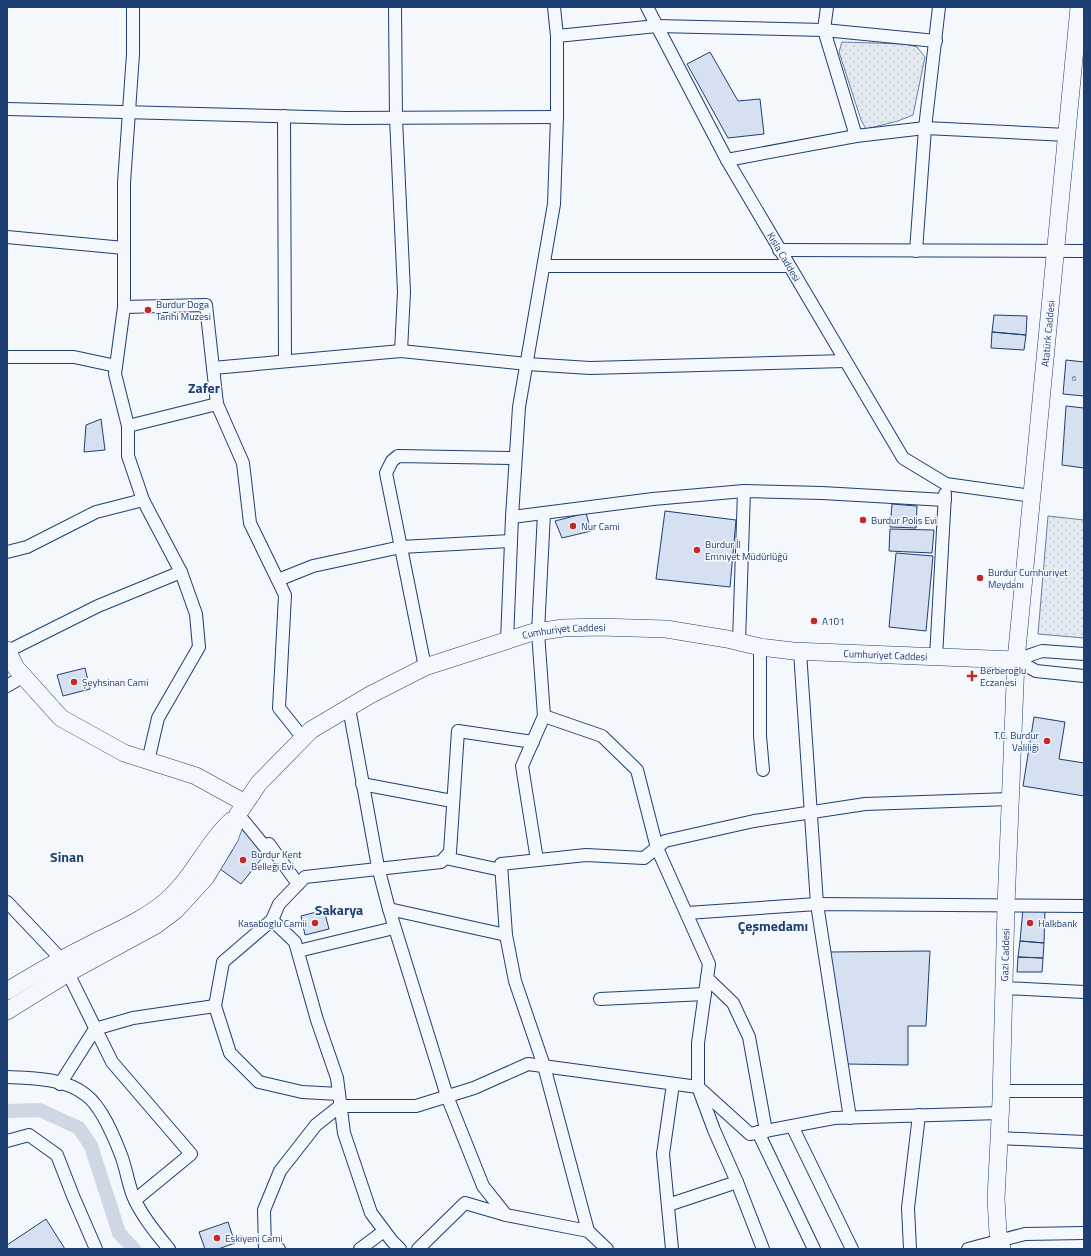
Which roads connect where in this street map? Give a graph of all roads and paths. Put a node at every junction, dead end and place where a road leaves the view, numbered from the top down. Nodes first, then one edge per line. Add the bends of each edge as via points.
1 (133, 7) edge
2 (395, 7) edge
3 (554, 7) edge
4 (647, 7) edge
5 (827, 7) edge
6 (939, 7) edge
7 (1079, 13) edge
8 (657, 26) junction
9 (824, 30) junction
10 (557, 36) junction
11 (936, 41) junction
12 (7, 109) edge
13 (129, 112) junction
14 (284, 116) junction
15 (557, 117) junction
16 (396, 118) junction
17 (925, 128) junction
18 (1067, 135) junction
19 (856, 136) junction
20 (727, 160) junction
21 (7, 237) edge
22 (124, 248) junction
23 (779, 250) junction
24 (916, 251) junction
25 (1057, 251) junction
26 (1084, 251) edge
27 (544, 266) junction
28 (788, 266) junction
29 (124, 307) junction
30 (401, 351) junction
31 (7, 357) edge
32 (285, 361) junction
33 (845, 361) junction
34 (527, 364) junction
35 (116, 366) junction
36 (214, 368) junction
37 (217, 404) junction
38 (128, 426) junction
39 (515, 458) junction
40 (946, 484) junction
41 (744, 491) junction
42 (1032, 496) junction
43 (143, 500) junction
44 (945, 500) junction
45 (544, 513) junction
46 (512, 517) junction
47 (511, 541) junction
48 (401, 547) junction
49 (7, 552) edge
50 (181, 572) junction
51 (278, 580) junction
52 (538, 632) junction
53 (507, 641) junction
54 (739, 642) junction
55 (760, 647) junction
56 (7, 651) edge
57 (800, 652) junction
58 (1084, 654) edge
59 (936, 657) junction
60 (1016, 660) junction
61 (424, 667) junction
62 (24, 676) junction
63 (1084, 676) edge
64 (7, 686) edge
65 (349, 708) junction
66 (544, 716) junction
67 (304, 738) junction
68 (533, 742) junction
69 (148, 761) junction
70 (763, 770) dead end
71 (362, 784) junction
72 (1010, 799) junction
73 (452, 801) junction
74 (242, 809) junction
75 (811, 812) junction
76 (657, 848) junction
77 (445, 858) junction
78 (536, 860) junction
79 (378, 868) junction
80 (501, 870) junction
81 (298, 884) junction
82 (7, 902) edge
83 (817, 904) junction
84 (1006, 906) junction
85 (1084, 906) edge
86 (389, 909) junction
87 (687, 914) junction
88 (272, 920) junction
89 (394, 928) junction
90 (506, 935) junction
91 (298, 951) junction
92 (64, 966) junction
93 (707, 978) junction
94 (1004, 988) junction
95 (7, 991) edge
96 (1084, 992) edge
97 (705, 994) junction
98 (600, 999) dead end
99 (215, 1006) junction
100 (7, 1011) edge
101 (95, 1029) junction
102 (544, 1066) junction
103 (7, 1078) edge
104 (60, 1084) junction
105 (673, 1084) junction
106 (698, 1087) junction
107 (1001, 1091) junction
108 (1084, 1091) edge
109 (339, 1094) junction
110 (447, 1096) junction
111 (340, 1106) junction
112 (1000, 1113) junction
113 (919, 1115) junction
114 (850, 1118) junction
115 (792, 1126) junction
116 (762, 1132) junction
117 (999, 1138) junction
118 (7, 1141) edge
119 (1084, 1142) edge
120 (737, 1182) junction
121 (136, 1200) junction
122 (668, 1205) junction
123 (506, 1215) junction
124 (384, 1230) junction
125 (588, 1231) junction
126 (1084, 1233) edge
127 (1001, 1244) edge
128 (265, 1245) edge
129 (96, 1249) edge
130 (169, 1249) edge
131 (278, 1249) edge
132 (360, 1249) edge
133 (400, 1249) edge
134 (418, 1249) edge
135 (607, 1249) edge
136 (672, 1249) edge
137 (763, 1249) edge
138 (814, 1249) edge
139 (852, 1249) edge
140 (910, 1249) edge
141 (968, 1249) edge

1 - 13 street
2 - 16 street
3 - 10 street
4 - 8 street, Kışla Caddesi
5 - 9 street
6 - 11 street
7 - 18 main road, Atatürk Caddesi
8 - 9 street
8 - 10 street
8 - 20 street, Kışla Caddesi
9 - 11 street
9 - 19 street
10 - 15 street
11 - 17 street
12 - 13 street
13 - 14 street
13 - 22 street via 124,184
14 - 16 street
14 - 32 street
15 - 16 street
15 - 27 street via 554,204
16 - 30 street via 404,292
17 - 18 street
17 - 19 street
17 - 24 street
18 - 25 main road, Atatürk Caddesi
19 - 20 street
20 - 23 street, Kışla Caddesi
21 - 22 street
22 - 29 street
23 - 24 street
23 - 28 street, Kışla Caddesi
24 - 25 street
25 - 26 street
25 - 42 main road, Atatürk Caddesi
27 - 28 street
27 - 34 street
28 - 33 street, Kışla Caddesi
29 - 35 street
29 - 36 street via 206,305
30 - 32 street
30 - 34 street
31 - 35 street via 74,357
32 - 36 street
33 - 34 street via 590,368
33 - 40 street, Kışla Caddesi via 903,458
34 - 39 street via 519,407
35 - 38 street via 115,374
36 - 37 street
37 - 38 street
37 - 51 street via 243,463 250,523
38 - 43 street via 128,456
39 - 46 street
39 - 48 street via 398,456 392,461 386,473
40 - 42 street
40 - 44 street
41 - 44 street
41 - 45 street
41 - 54 street
42 - 60 main road, Atatürk Caddesi
43 - 49 street via 96,512 27,547
43 - 50 street
44 - 59 street
45 - 46 street
45 - 52 street
46 - 47 street
47 - 48 street
47 - 53 street
48 - 51 street via 313,566
48 - 61 street
50 - 56 street via 98,606
50 - 69 street via 196,614 199,647 158,718
51 - 67 street via 285,595 279,708
52 - 53 main road, Cumhuriyet Caddesi
52 - 54 main road, Cumhuriyet Caddesi via 563,628 634,627 695,633
52 - 66 street
53 - 61 main road, Cumhuriyet Caddesi
54 - 55 main road, Cumhuriyet Caddesi
55 - 57 main road, Cumhuriyet Caddesi
55 - 70 street via 760,736
56 - 62 main road via 16,668
57 - 59 main road, Cumhuriyet Caddesi
57 - 75 street
58 - 60 street via 1042,651
59 - 60 main road, Cumhuriyet Caddesi
60 - 63 street via 1036,671
60 - 72 main road, Gazi Caddesi
61 - 65 main road, Cumhuriyet Caddesi
62 - 64 street
62 - 69 main road via 61,718 124,753
65 - 67 main road, Cumhuriyet Caddesi via 311,730
65 - 71 street
66 - 68 street
66 - 76 street via 602,736 637,770
67 - 74 main road, Cumhuriyet Caddesi via 259,783
68 - 73 street via 458,731
68 - 78 street via 522,766
69 - 74 main road via 196,776
71 - 73 street
71 - 79 street
72 - 75 street via 864,804
72 - 84 main road, Gazi Caddesi
73 - 77 street via 450,852
74 - 81 street via 265,848 269,844
74 - 92 main road, Cumhuriyet Caddesi via 230,837 206,877 176,910 156,925
75 - 76 street via 754,821 665,841
75 - 83 street
76 - 78 street via 644,858 586,855
76 - 87 street
77 - 79 street via 441,862
77 - 80 street
78 - 80 street via 501,864
79 - 81 street via 305,877
79 - 86 street
80 - 90 street
81 - 88 street via 279,904
82 - 92 street
83 - 84 street
83 - 87 street
83 - 114 street
84 - 85 street
84 - 94 main road, Gazi Caddesi
86 - 89 street
86 - 90 street
87 - 93 street via 709,964
88 - 91 street via 295,942
88 - 99 street via 223,962
89 - 91 street
89 - 110 street
90 - 102 street via 515,981
91 - 109 street
92 - 95 main road
92 - 100 main road
92 - 101 street
93 - 97 street
93 - 116 street via 733,1003 749,1037
94 - 96 street
94 - 107 main road, Gazi Caddesi
97 - 98 street
97 - 106 street via 698,1043
99 - 101 street via 133,1018
99 - 109 street via 230,1053 259,1082 302,1092
101 - 104 street
101 - 121 street via 112,1062 191,1154
102 - 105 street
102 - 110 street via 528,1064 474,1088
102 - 125 street
103 - 104 street via 35,1078
104 - 121 street via 87,1095 107,1121
105 - 106 street
105 - 122 street via 663,1154
106 - 116 street via 750,1134
106 - 120 street
107 - 108 street
107 - 112 main road, Gazi Caddesi
109 - 111 street
110 - 111 street via 416,1106
110 - 123 street via 483,1186
111 - 124 street via 344,1133 371,1213
111 - 128 street via 316,1125 280,1171 264,1210
112 - 113 street
112 - 117 main road, Gazi Caddesi
113 - 114 street
113 - 140 street via 908,1208
114 - 115 street via 834,1118
115 - 116 street
115 - 139 street
116 - 138 street
117 - 119 street
117 - 127 main road, Gazi Caddesi via 996,1199
118 - 129 street via 29,1135 58,1155
120 - 122 street
120 - 137 street
121 - 130 street via 155,1232
122 - 136 street
123 - 125 street
123 - 134 street via 465,1203
124 - 132 street
124 - 133 street
125 - 135 street
126 - 127 street via 1025,1234
127 - 141 street
128 - 131 street

